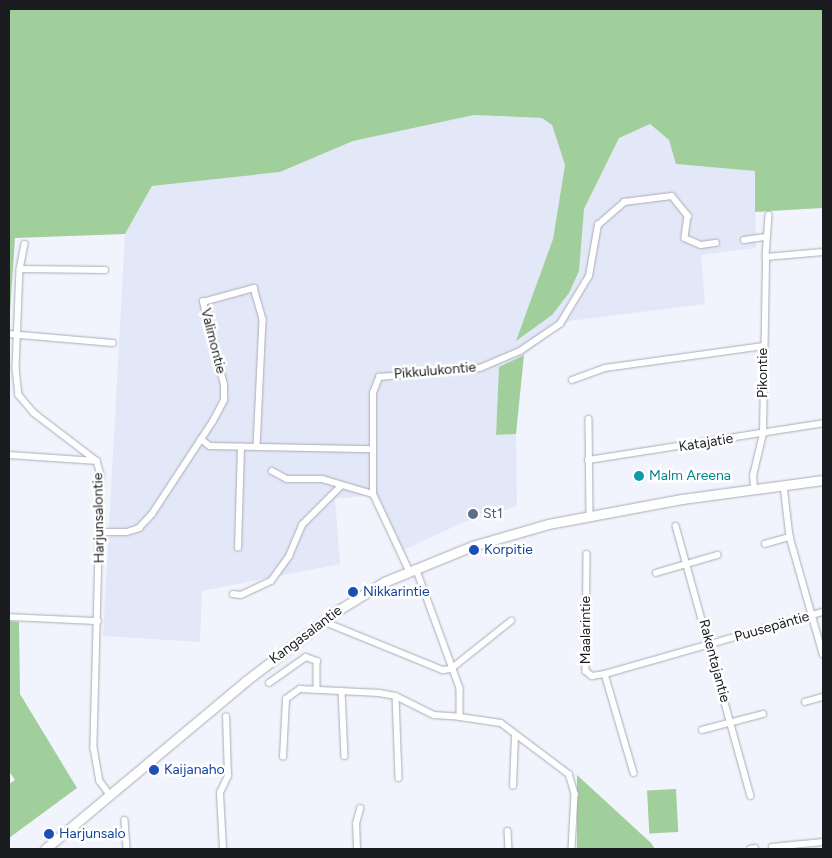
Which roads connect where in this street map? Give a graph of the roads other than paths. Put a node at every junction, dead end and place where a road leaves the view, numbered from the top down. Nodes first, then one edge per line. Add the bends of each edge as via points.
1 (768, 215) dead end
2 (766, 237) junction
3 (744, 240) dead end
4 (716, 243) dead end
5 (25, 244) dead end
6 (823, 252) edge
7 (766, 257) junction
8 (20, 268) junction
9 (105, 270) dead end
10 (18, 333) junction
11 (9, 334) edge
12 (113, 343) dead end
13 (763, 346) junction
14 (572, 380) dead end
15 (589, 419) dead end
16 (823, 423) edge
17 (763, 434) junction
18 (201, 440) junction
19 (241, 447) junction
20 (257, 447) junction
21 (373, 449) junction
22 (9, 455) edge
23 (588, 460) junction
24 (97, 461) junction
25 (272, 471) dead end
26 (823, 480) edge
27 (341, 486) junction
28 (784, 486) junction
29 (754, 489) junction
30 (373, 494) junction
31 (590, 516) junction
32 (676, 526) dead end
33 (101, 532) junction
34 (790, 537) junction
35 (765, 544) dead end
36 (238, 548) dead end
37 (586, 554) dead end
38 (717, 556) dead end
39 (688, 564) junction
40 (412, 570) junction
41 (656, 573) dead end
42 (233, 594) dead end
43 (823, 612) edge
44 (813, 616) junction
45 (9, 617) edge
46 (98, 621) junction
47 (511, 621) dead end
48 (330, 624) dead end
49 (710, 644) junction
50 (823, 654) edge
51 (451, 669) junction
52 (606, 674) junction
53 (269, 682) dead end
54 (316, 689) junction
55 (342, 691) junction
56 (396, 696) junction
57 (823, 697) edge
58 (805, 702) dead end
59 (763, 714) dead end
60 (226, 717) dead end
61 (460, 717) junction
62 (731, 722) junction
63 (702, 730) dead end
64 (515, 736) junction
65 (345, 756) dead end
66 (283, 757) dead end
67 (634, 773) dead end
68 (399, 778) dead end
69 (513, 786) dead end
70 (111, 796) junction
71 (752, 796) dead end
72 (360, 809) dead end
73 (125, 820) dead end
74 (508, 831) dead end
75 (823, 842) edge
76 (772, 847) dead end
77 (796, 847) edge
78 (45, 849) edge
79 (127, 849) edge
80 (224, 849) edge
81 (357, 849) edge
82 (509, 849) edge
83 (572, 849) edge

1 - 2 street, Pikontie
2 - 3 street
2 - 7 street, Pikontie
4 - 21 street, Pikkulukontie via 701,245 685,238 688,216 672,196 624,202 598,225 589,276 560,324 520,351 480,368 379,377 373,393
5 - 8 street, Harjunsalontie
6 - 7 street
7 - 13 street, Pikontie
8 - 9 street
8 - 10 street, Harjunsalontie
10 - 11 street
10 - 12 street
10 - 24 street, Harjunsalontie via 16,368 19,395 34,413
13 - 14 street via 605,368
13 - 17 street, Pikontie
15 - 23 street
16 - 17 street, Katajatie
17 - 23 street, Katajatie
17 - 29 street, Pikontie via 753,476
18 - 19 street via 210,446
18 - 20 street, Valimontie via 224,400 224,385 203,302 254,288 263,320
18 - 33 street, Valimontie via 152,514 139,528 126,532
19 - 20 street
19 - 36 street
20 - 21 street
21 - 30 street, Pikkulukontie
22 - 24 street
23 - 31 street
24 - 33 street, Harjunsalontie via 102,474
25 - 27 street via 287,479 322,479
26 - 28 main road, Kangasalantie
27 - 30 street
27 - 42 street via 302,525 290,556 271,581 241,595
28 - 29 main road, Kangasalantie
28 - 34 street
29 - 31 main road, Kangasalantie
30 - 40 street, Pikkulukontie
31 - 40 main road, Kangasalantie via 499,537
32 - 39 street, Rakentajantie
33 - 46 street, Harjunsalontie
34 - 35 street
34 - 44 street
37 - 52 street, Maalarintie via 586,671 592,676
38 - 39 street
39 - 41 street
39 - 49 street, Rakentajantie
40 - 51 street via 441,631
40 - 70 main road, Kangasalantie via 356,599 316,626
43 - 44 street, Puusepäntie
44 - 49 street, Puusepäntie
44 - 50 street
45 - 46 street
46 - 70 street, Harjunsalontie via 94,748 100,781
47 - 51 street
48 - 51 street via 439,668
49 - 52 street, Puusepäntie
49 - 62 street, Rakentajantie
51 - 61 street via 460,688
52 - 67 street, Maalarintie
53 - 54 street via 306,657 317,661
54 - 55 street
54 - 66 street via 300,689 286,699
55 - 56 street
55 - 65 street
56 - 61 street via 434,715
56 - 68 street
57 - 58 street
59 - 62 street
60 - 80 street via 228,776 220,793
61 - 64 street via 501,724
62 - 63 street
62 - 71 street, Rakentajantie
64 - 69 street
64 - 83 street via 569,774 575,794
70 - 78 main road, Kangasalantie
72 - 81 street via 356,824
73 - 79 street
74 - 82 street
75 - 77 street
76 - 77 street

